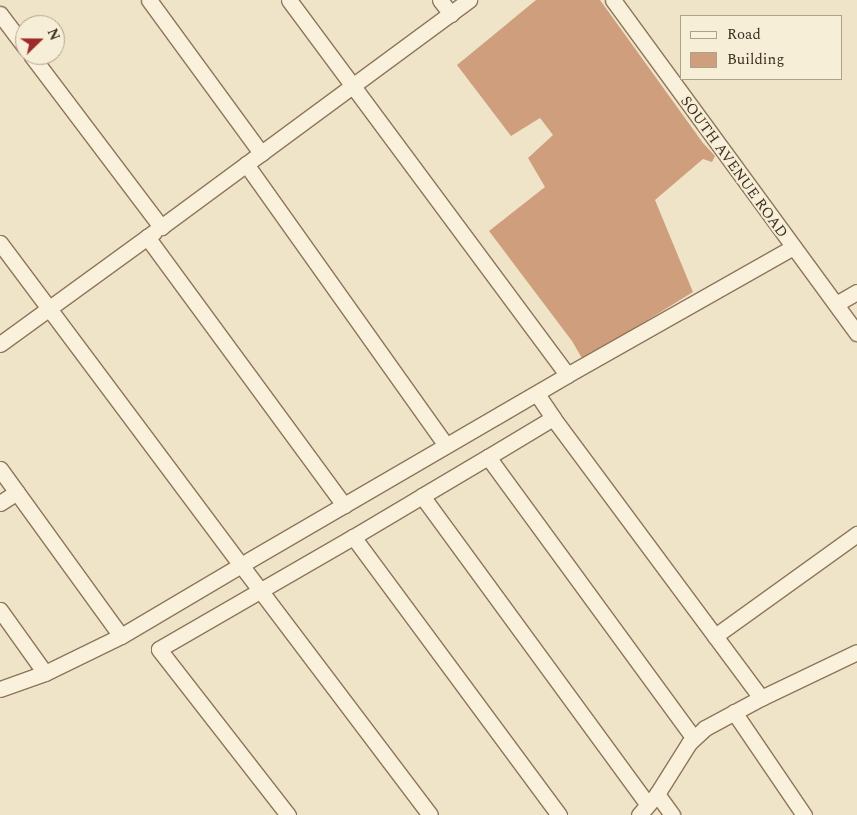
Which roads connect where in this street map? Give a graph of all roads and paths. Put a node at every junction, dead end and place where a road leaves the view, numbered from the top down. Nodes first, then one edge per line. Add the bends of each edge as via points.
1 (149, 0) edge
2 (289, 0) edge
3 (440, 0) edge
4 (469, 0) edge
5 (613, 0) edge
6 (0, 14) edge
7 (451, 14) junction
8 (15, 34) edge
9 (39, 65) edge
10 (353, 86) junction
11 (261, 153) junction
12 (246, 164) junction
13 (161, 227) junction
14 (147, 237) junction
15 (0, 243) edge
16 (793, 247) junction
17 (857, 292) edge
18 (836, 304) junction
19 (48, 309) junction
20 (857, 333) edge
21 (0, 344) edge
22 (566, 375) junction
23 (536, 394) junction
24 (553, 418) junction
25 (446, 445) junction
26 (488, 457) junction
27 (0, 469) edge
28 (17, 492) junction
29 (422, 496) junction
30 (0, 504) edge
31 (344, 505) junction
32 (857, 534) edge
33 (353, 537) junction
34 (242, 565) junction
35 (261, 591) junction
36 (0, 610) edge
37 (121, 636) junction
38 (715, 636) junction
39 (857, 652) edge
40 (45, 672) junction
41 (0, 689) edge
42 (762, 698) junction
43 (734, 712) junction
44 (694, 738) junction
45 (648, 804) edge
46 (288, 815) edge
47 (430, 815) edge
48 (559, 815) edge
49 (672, 815) edge
50 (804, 815) edge

1 - 11 street
2 - 10 street
3 - 7 street
4 - 7 street
5 - 16 street, SOUTH AVENUE ROAD
6 - 8 street
7 - 10 street
9 - 13 street
10 - 11 street
10 - 22 street
11 - 12 street
12 - 13 street
12 - 25 street
13 - 14 street
14 - 19 street
14 - 31 street
15 - 19 street
16 - 18 street, SOUTH AVENUE ROAD
16 - 22 street
17 - 18 street
18 - 20 street, SOUTH AVENUE ROAD
19 - 21 street
19 - 34 street
22 - 23 street
23 - 24 street
23 - 25 street
24 - 26 street
24 - 38 street
25 - 31 street
26 - 29 street
26 - 44 street
27 - 28 street
28 - 30 street
28 - 37 street
29 - 33 street
29 - 45 street
31 - 34 street
32 - 38 street
33 - 35 street
33 - 48 street
34 - 35 street
34 - 37 street
35 - 46 street via 160,649
35 - 47 street
36 - 40 street
37 - 40 street
38 - 42 street
39 - 42 street
40 - 41 street
42 - 43 street
43 - 44 street
43 - 50 street
44 - 45 street
45 - 49 street

